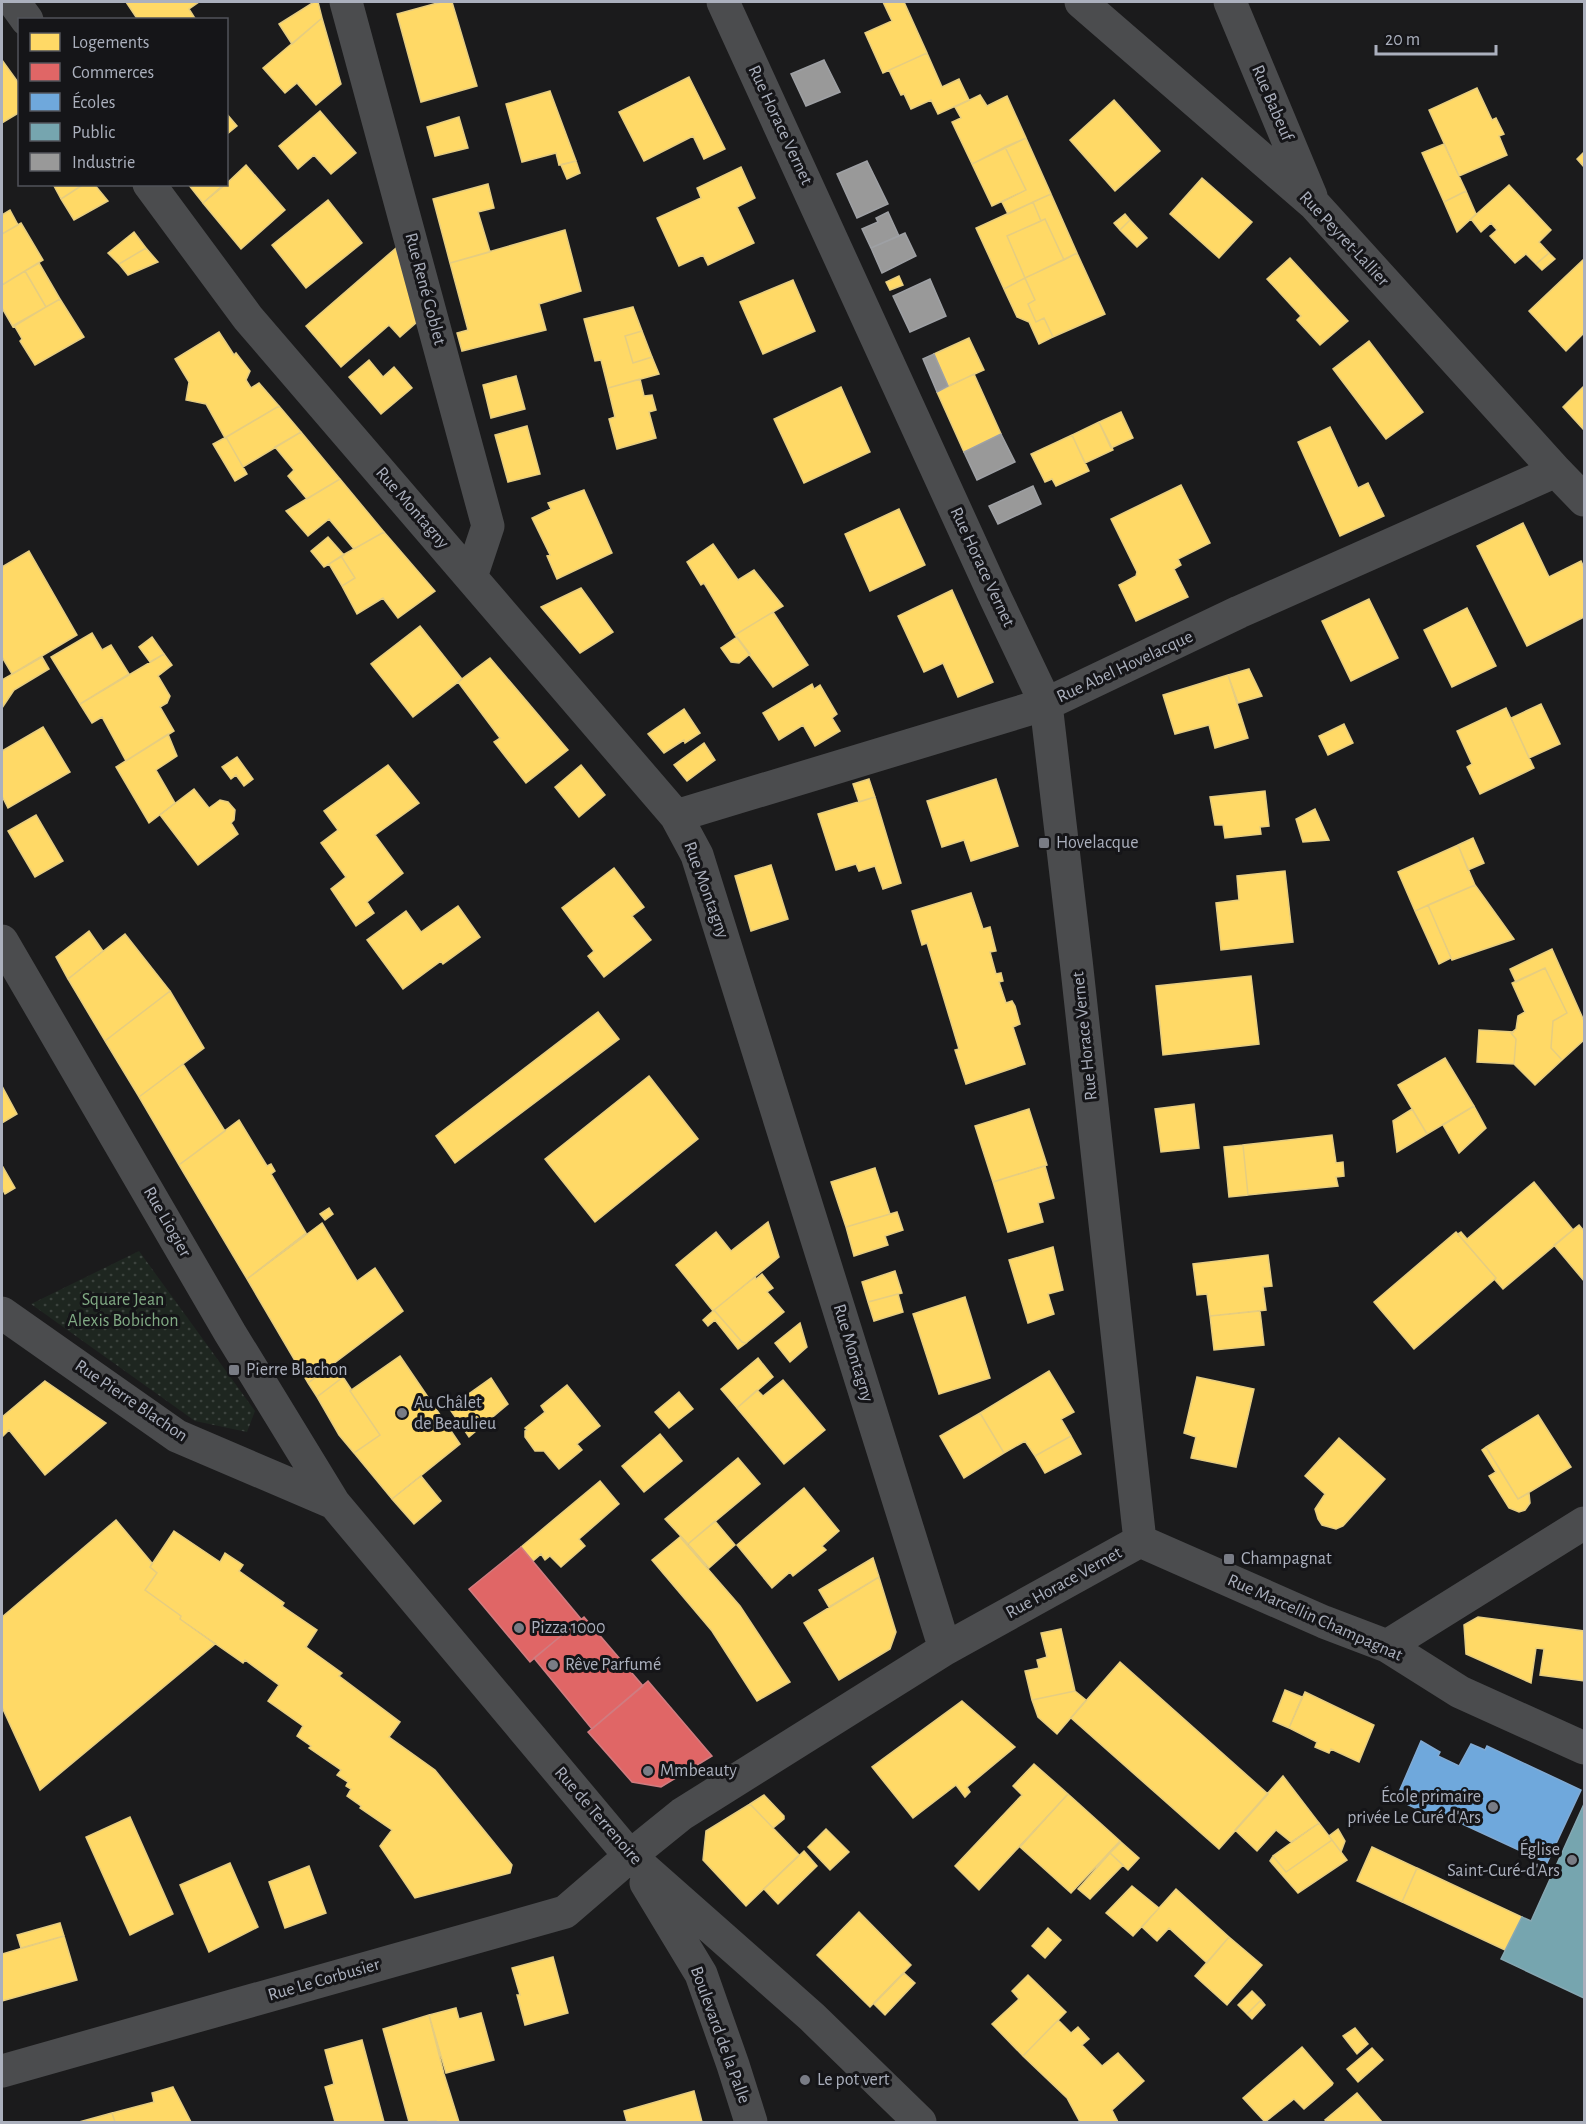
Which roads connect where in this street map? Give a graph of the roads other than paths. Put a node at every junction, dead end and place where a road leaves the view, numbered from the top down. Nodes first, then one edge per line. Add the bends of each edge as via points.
1 (14, 2) edge
2 (346, 2) edge
3 (723, 2) edge
4 (1081, 2) edge
5 (1230, 2) edge
6 (26, 18) edge
7 (150, 186) edge
8 (1314, 204) junction
9 (1556, 471) junction
10 (1584, 501) edge
11 (471, 577) junction
12 (1046, 704) junction
13 (676, 816) junction
14 (2, 940) edge
15 (2, 1313) edge
16 (334, 1503) junction
17 (1584, 1523) edge
18 (1140, 1541) junction
19 (1387, 1646) junction
20 (945, 1649) junction
21 (1584, 1748) edge
22 (630, 1856) junction
23 (2, 2071) edge
24 (751, 2122) edge
25 (920, 2122) edge

1 - 6 street
2 - 11 street, Rue René Goblet via 488,526
3 - 12 street, Rue Horace Vernet
4 - 8 street, Rue Peyret-Lallier
5 - 8 street, Rue Babeuf
7 - 11 street, Rue Montagny via 248,318
8 - 9 street, Rue Peyret-Lallier
9 - 10 street, Rue Peyret-Lallier
9 - 12 street, Rue Abel Hovelacque via 1239,612
11 - 13 street, Rue Montagny
12 - 13 street, Rue Abel Hovelacque
12 - 18 street, Rue Horace Vernet
13 - 20 street, Rue Montagny via 697,855
14 - 16 street, Rue Liogier via 230,1333
15 - 16 street, Rue Pierre Blachon via 177,1436
16 - 22 street, Rue de Terrenoire
17 - 19 street
18 - 19 street, Rue Marcellin Champagnat
18 - 20 street, Rue Horace Vernet
19 - 21 street, Rue Marcellin Champagnat via 1460,1692
20 - 22 street, Rue Horace Vernet via 682,1814
22 - 23 street, Rue Le Corbusier via 565,1912
22 - 24 street, Boulevard de la Palle via 701,1974
22 - 25 street, Rue de Terrenoire via 812,2018

